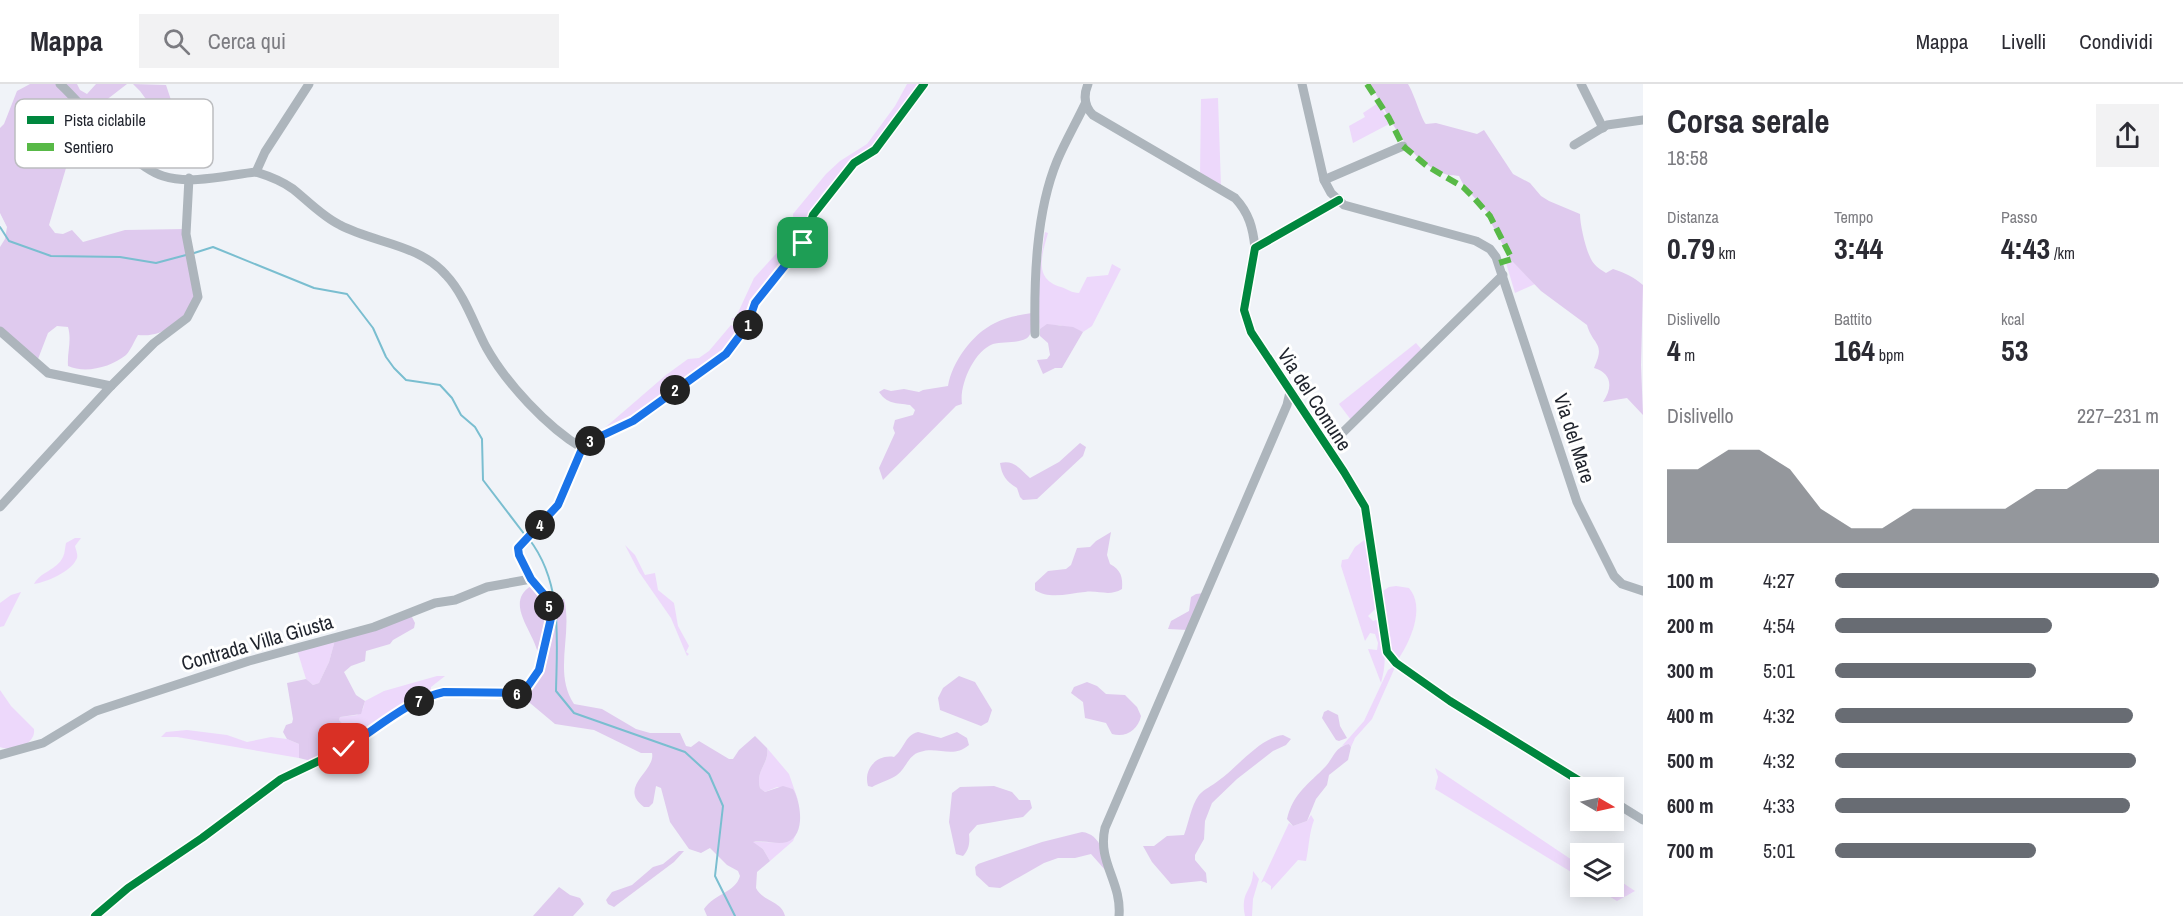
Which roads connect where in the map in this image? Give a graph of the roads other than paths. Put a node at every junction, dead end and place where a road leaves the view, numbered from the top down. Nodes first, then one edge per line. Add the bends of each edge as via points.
1 (60, 84) edge
2 (309, 84) edge
3 (924, 84) edge
4 (1088, 84) edge
5 (1302, 84) edge
6 (1581, 84) edge
7 (73, 99) edge
8 (1085, 104) junction
9 (1643, 120) edge
10 (1603, 128) junction
11 (1574, 145) dead end
12 (1403, 146) dead end
13 (150, 168) edge
14 (256, 172) junction
15 (189, 178) junction
16 (1324, 180) junction
17 (1339, 200) junction
18 (1255, 248) junction
19 (1503, 275) junction
20 (0, 331) edge
21 (1035, 333) dead end
22 (111, 386) junction
23 (1290, 392) junction
24 (582, 448) junction
25 (1327, 448) junction
26 (0, 507) edge
27 (531, 579) junction
28 (1643, 591) edge
29 (0, 755) edge
30 (1572, 777) edge
31 (1624, 808) edge
32 (1643, 820) edge
33 (95, 916) edge
34 (1119, 916) edge

1 - 7 street
2 - 14 street
3 - 24 street via 874,150 854,163 813,214 803,243 755,303 747,326 726,354 633,421
4 - 8 street
5 - 16 street
6 - 10 street
8 - 18 street, Via del Comune via 1101,121 1235,198 1250,219
8 - 21 street via 1057,162 1046,201 1034,287
9 - 10 street
10 - 11 street
12 - 16 street
13 - 15 street via 165,177
14 - 15 street
14 - 24 street via 277,179 338,225 413,252 447,275 500,370 547,424
15 - 22 street via 184,220 198,297 194,309
16 - 17 street
17 - 18 street
17 - 19 street, Via del Mare via 1344,205 1484,244 1496,257
18 - 23 street, Via del Comune via 1244,310 1251,332
19 - 25 street
19 - 28 street, Via del Mare via 1577,502 1614,576 1622,584
20 - 22 street via 48,373
22 - 26 street
23 - 25 street, Via del Comune
23 - 34 street via 1105,828 1102,848 1120,900
24 - 27 street via 558,505 518,548
25 - 30 street, Via del Comune via 1365,507 1383,635 1391,659 1450,701
27 - 29 street, Contrada Villa Giusta via 487,587 374,627 249,661 107,707 43,742
27 - 33 street via 548,599 551,618 539,670 521,695 444,692 416,702 344,749 280,779
31 - 32 street

